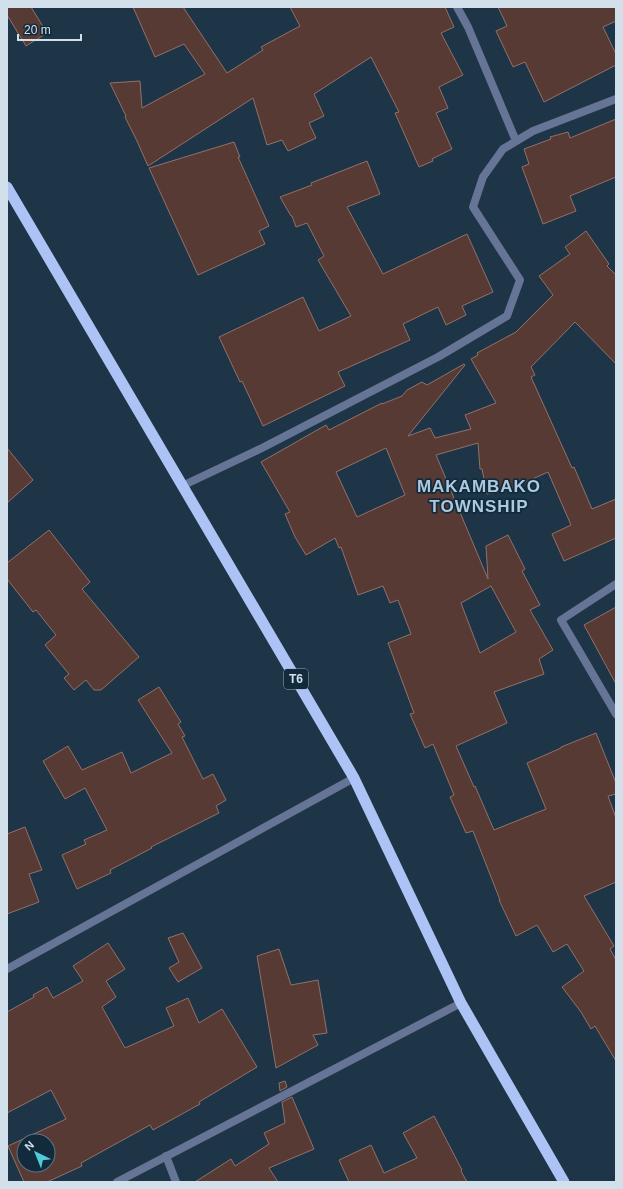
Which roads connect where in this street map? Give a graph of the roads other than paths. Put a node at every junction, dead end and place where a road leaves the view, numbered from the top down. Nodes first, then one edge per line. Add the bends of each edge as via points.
1 (456, 7) edge
2 (616, 99) edge
3 (516, 141) junction
4 (7, 187) edge
5 (182, 486) junction
6 (616, 584) edge
7 (616, 714) edge
8 (354, 778) junction
9 (7, 969) edge
10 (461, 1003) junction
11 (166, 1156) junction
12 (117, 1182) edge
13 (176, 1182) edge
14 (564, 1182) edge

1 - 3 street via 468,27
2 - 3 street via 533,131
3 - 5 street via 503,149 483,177 473,207 520,280 507,316 438,357 262,448
4 - 5 highway, T6
5 - 8 highway, T6
6 - 7 street via 562,620
8 - 9 street
8 - 10 highway, T6
10 - 11 street
10 - 14 highway, T6
11 - 12 street
11 - 13 street

